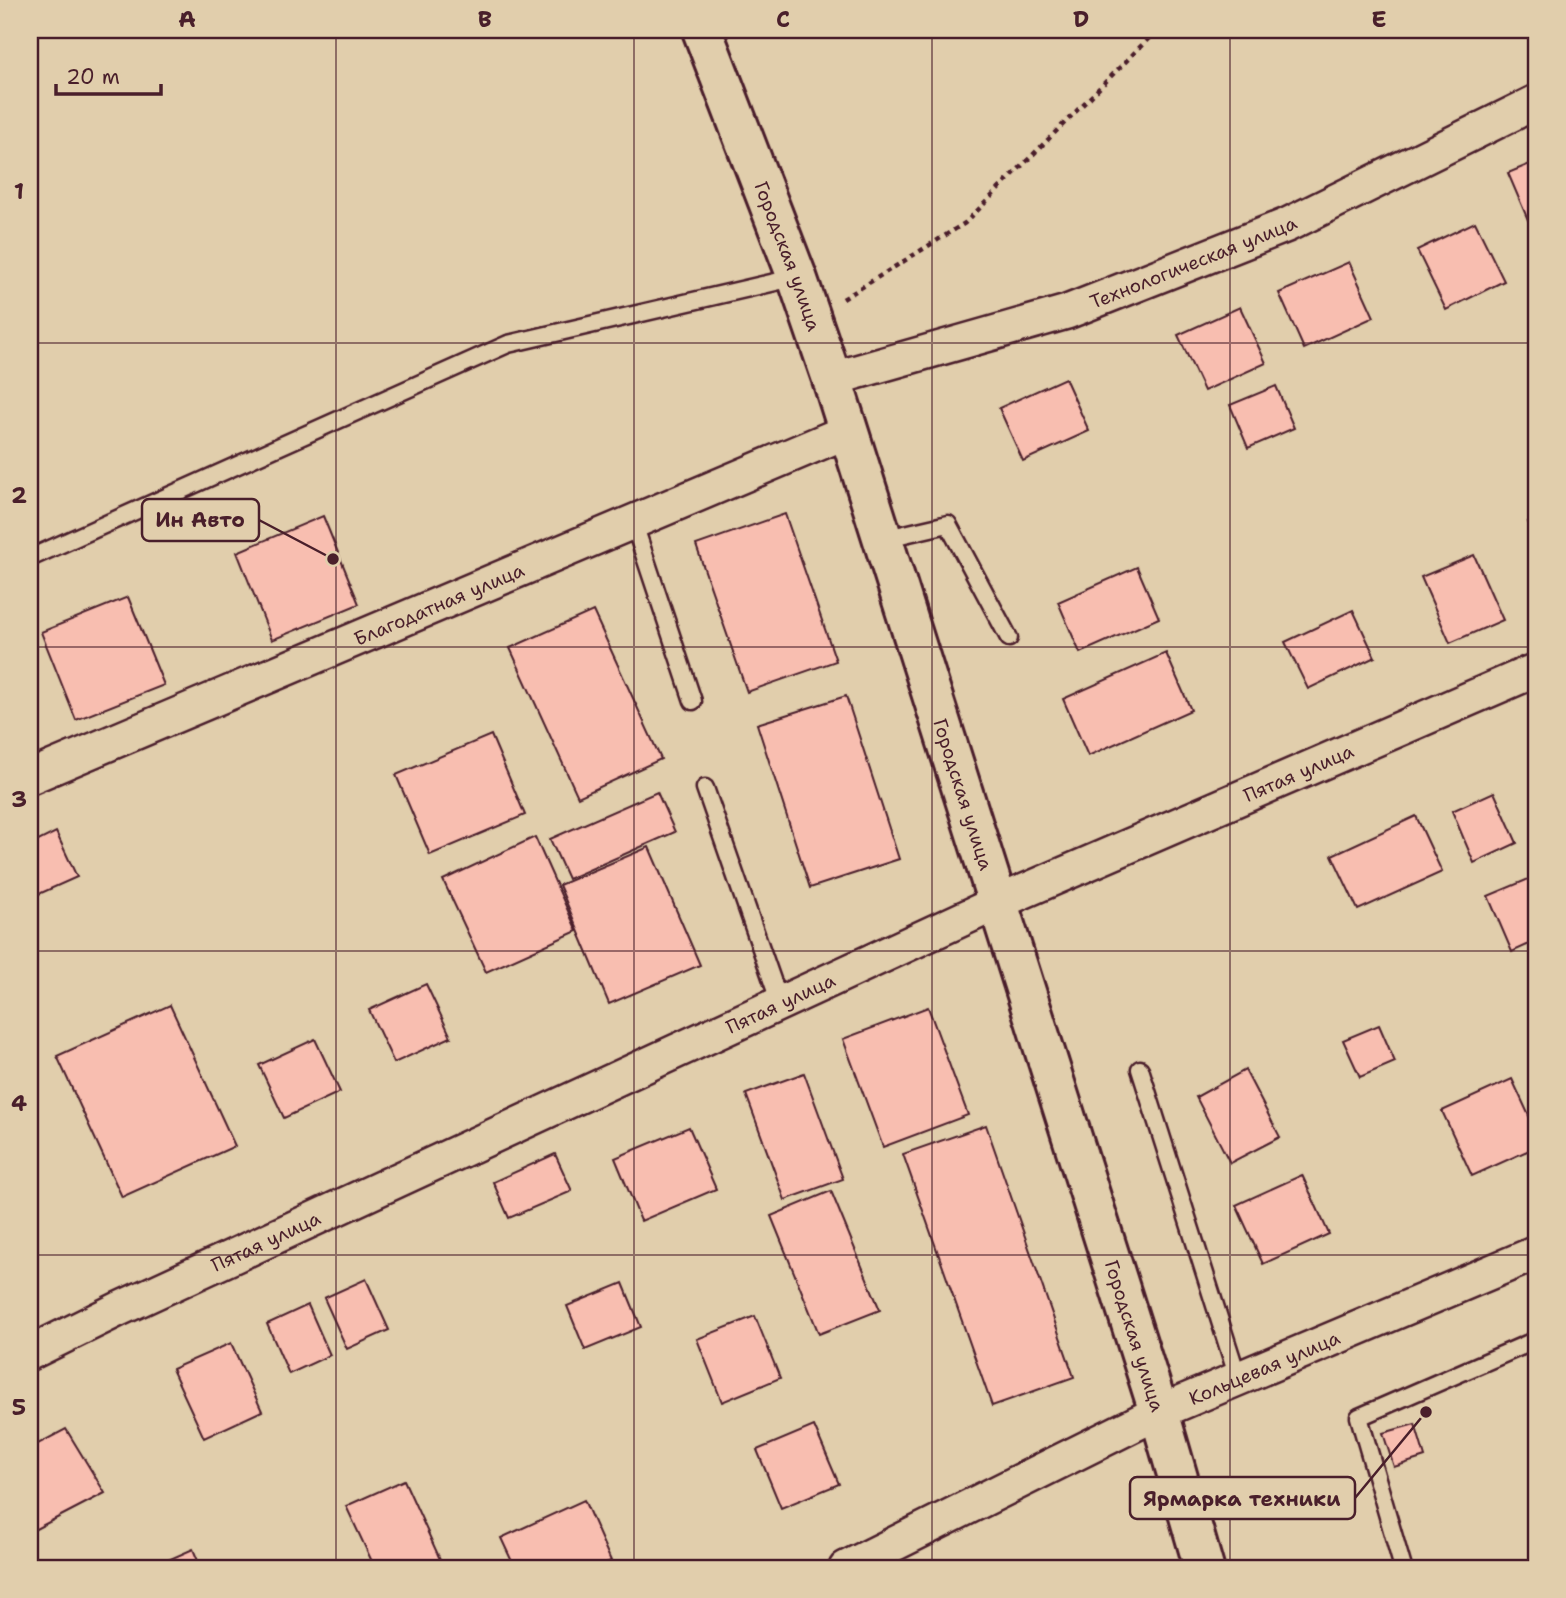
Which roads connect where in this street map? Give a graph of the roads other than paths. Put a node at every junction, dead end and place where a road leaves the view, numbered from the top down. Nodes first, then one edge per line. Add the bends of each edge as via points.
1 (702, 30) edge
2 (1536, 102) edge
3 (797, 276) junction
4 (832, 379) junction
5 (848, 431) junction
6 (633, 521) junction
7 (883, 539) junction
8 (30, 558) edge
9 (1009, 638) dead end
10 (1536, 670) edge
11 (693, 701) dead end
12 (30, 777) edge
13 (705, 788) dead end
14 (999, 902) junction
15 (780, 1003) junction
16 (1140, 1069) dead end
17 (1536, 1253) edge
18 (1536, 1340) edge
19 (30, 1353) edge
20 (1238, 1378) junction
21 (1159, 1412) junction
22 (846, 1568) edge
23 (1204, 1568) edge
24 (1403, 1568) edge

1 - 3 street, Городская улица
2 - 4 street, Технологическая улица via 1287,225 1067,312
3 - 4 street, Городская улица
3 - 8 lane via 508,344
4 - 5 street, Городская улица
5 - 6 street, Благодатная улица
5 - 7 street, Городская улица
6 - 11 lane
6 - 12 street, Благодатная улица
7 - 9 lane via 948,524
7 - 14 street, Городская улица
10 - 14 street, Пятая улица
13 - 15 lane
14 - 15 street, Пятая улица
14 - 21 street, Городская улица
15 - 19 street, Пятая улица
16 - 20 lane
17 - 20 street, Кольцевая улица
18 - 24 lane via 1359,1417
20 - 21 street, Кольцевая улица
21 - 22 street, Кольцевая улица
21 - 23 street, Городская улица

